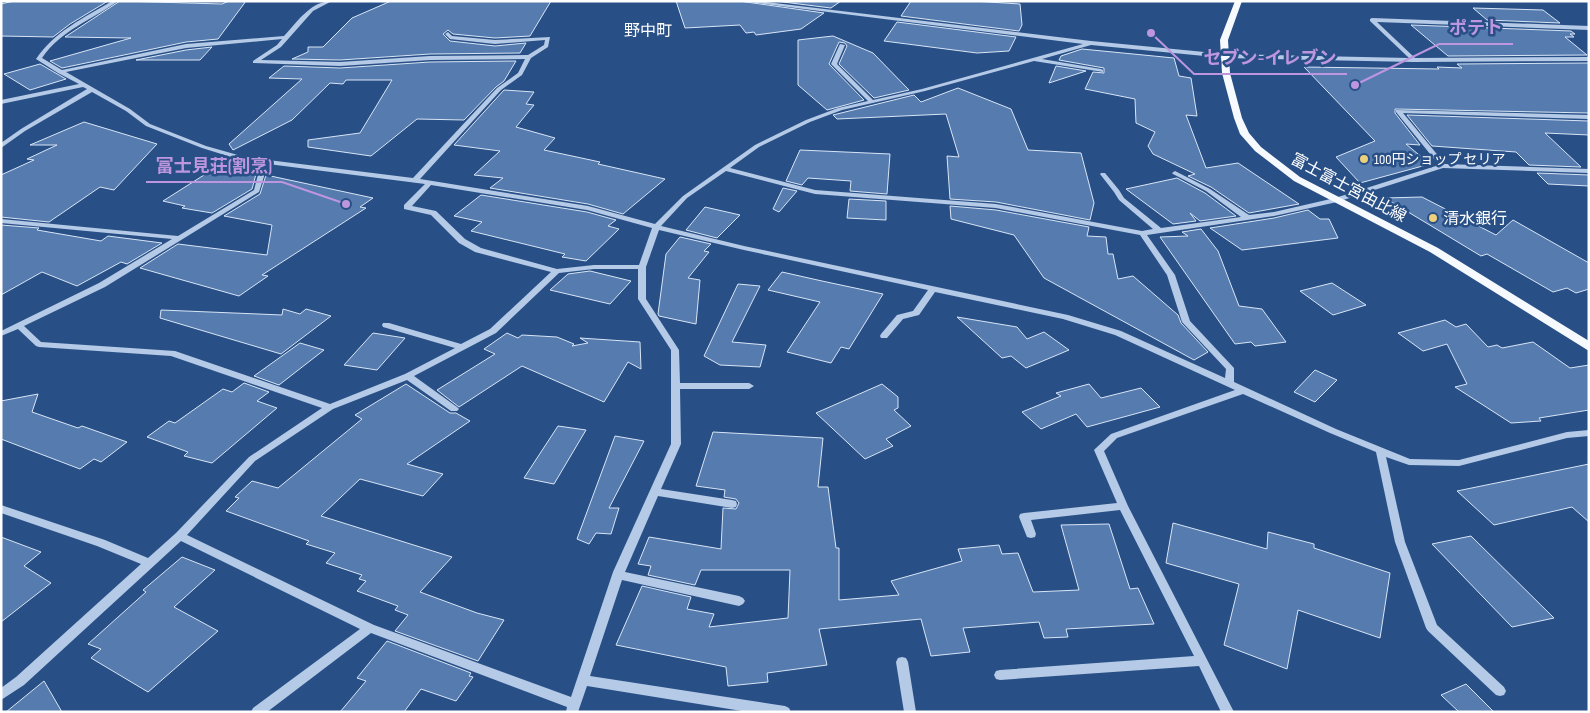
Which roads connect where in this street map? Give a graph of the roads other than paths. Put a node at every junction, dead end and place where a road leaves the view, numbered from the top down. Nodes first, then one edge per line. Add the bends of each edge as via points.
1 (116, 1) edge
2 (330, 1) edge
3 (743, 1) edge
4 (1240, 1) edge
5 (1589, 28) edge
6 (448, 34) dead end
7 (286, 38) junction
8 (1091, 43) junction
9 (842, 45) dead end
10 (1225, 56) junction
11 (529, 57) junction
12 (1032, 59) junction
13 (1589, 59) edge
14 (1414, 60) junction
15 (1101, 71) dead end
16 (60, 72) junction
17 (83, 85) junction
18 (90, 90) junction
19 (871, 100) junction
20 (1, 102) edge
21 (1589, 117) edge
22 (1, 146) edge
23 (265, 162) junction
24 (1443, 166) junction
25 (724, 169) junction
26 (1589, 171) edge
27 (1174, 173) dead end
28 (1103, 174) dead end
29 (415, 180) junction
30 (429, 182) junction
31 (1337, 200) junction
32 (1248, 218) junction
33 (1, 221) edge
34 (656, 227) junction
35 (1159, 230) junction
36 (1142, 233) junction
37 (180, 238) junction
38 (642, 266) junction
39 (557, 271) junction
40 (933, 289) junction
41 (18, 325) junction
42 (386, 325) dead end
43 (1, 334) edge
44 (884, 336) dead end
45 (461, 347) junction
46 (1589, 347) edge
47 (408, 376) junction
48 (1229, 384) junction
49 (675, 386) junction
50 (749, 386) dead end
51 (1244, 390) junction
52 (330, 407) junction
53 (454, 409) dead end
54 (1589, 433) edge
55 (1380, 450) junction
56 (654, 492) junction
57 (732, 504) dead end
58 (1123, 506) junction
59 (1, 509) edge
60 (1031, 534) dead end
61 (180, 536) junction
62 (149, 563) junction
63 (618, 575) junction
64 (739, 601) dead end
65 (370, 628) junction
66 (1201, 661) junction
67 (902, 662) dead end
68 (1000, 675) dead end
69 (582, 680) junction
70 (1500, 691) dead end
71 (1, 695) edge
72 (573, 708) edge
73 (258, 712) edge
74 (784, 712) edge
75 (910, 712) edge
76 (1228, 712) edge

1 - 16 street via 44,50 39,60
2 - 7 street via 311,10
3 - 8 street
4 - 10 main road, 富士富士宮由比線 via 1224,40
5 - 14 street via 1372,20
6 - 11 street via 450,37 495,42 548,38 546,46
7 - 11 street via 280,46 255,62 340,64 430,58
7 - 16 street via 186,46
8 - 10 street
8 - 12 street
9 - 19 street via 834,64
10 - 14 street
10 - 31 main road, 富士富士宮由比線 via 1226,73 1245,134 1274,163
11 - 29 street via 520,74 499,89
12 - 15 street
12 - 19 street via 923,90
13 - 14 street
16 - 17 street
17 - 18 street
17 - 20 street
18 - 22 street
18 - 23 street via 128,110 148,125 204,147
19 - 25 street via 808,121 757,146
21 - 24 street via 1398,111
23 - 29 street
23 - 37 street via 256,191
24 - 26 street
24 - 31 street
25 - 34 street via 686,197
25 - 36 street via 815,192 996,206
27 - 32 street via 1208,190
28 - 35 street via 1121,199
29 - 30 street
30 - 34 street via 588,208
30 - 39 street via 408,207 433,213 462,241 478,250
31 - 32 street
31 - 46 main road, 富士富士宮由比線 via 1434,250
32 - 35 street
33 - 37 street
34 - 38 street
34 - 40 street
35 - 36 street
36 - 48 street via 1170,275 1186,322 1230,368
37 - 41 street via 102,284
38 - 39 street
38 - 49 street via 642,299 675,350
39 - 45 street via 493,331
40 - 44 street via 916,314 900,317
40 - 48 street via 1065,317 1118,334
41 - 43 street
41 - 52 street via 39,344 172,354
42 - 45 street
45 - 47 street
47 - 52 street
47 - 53 street
48 - 51 street
49 - 50 street
49 - 56 street via 676,444
51 - 55 street
51 - 58 street via 1114,436 1099,450
52 - 61 street via 252,459
54 - 55 street via 1567,435 1459,463 1409,462
55 - 70 street via 1400,542 1432,628
56 - 57 street
56 - 63 street
58 - 60 street via 1024,517
58 - 66 street
59 - 62 street
61 - 62 street
61 - 65 street
62 - 71 street
63 - 64 street
63 - 69 street
65 - 72 street
65 - 73 street
66 - 68 street
66 - 76 street
67 - 75 street
69 - 72 street
69 - 74 street

